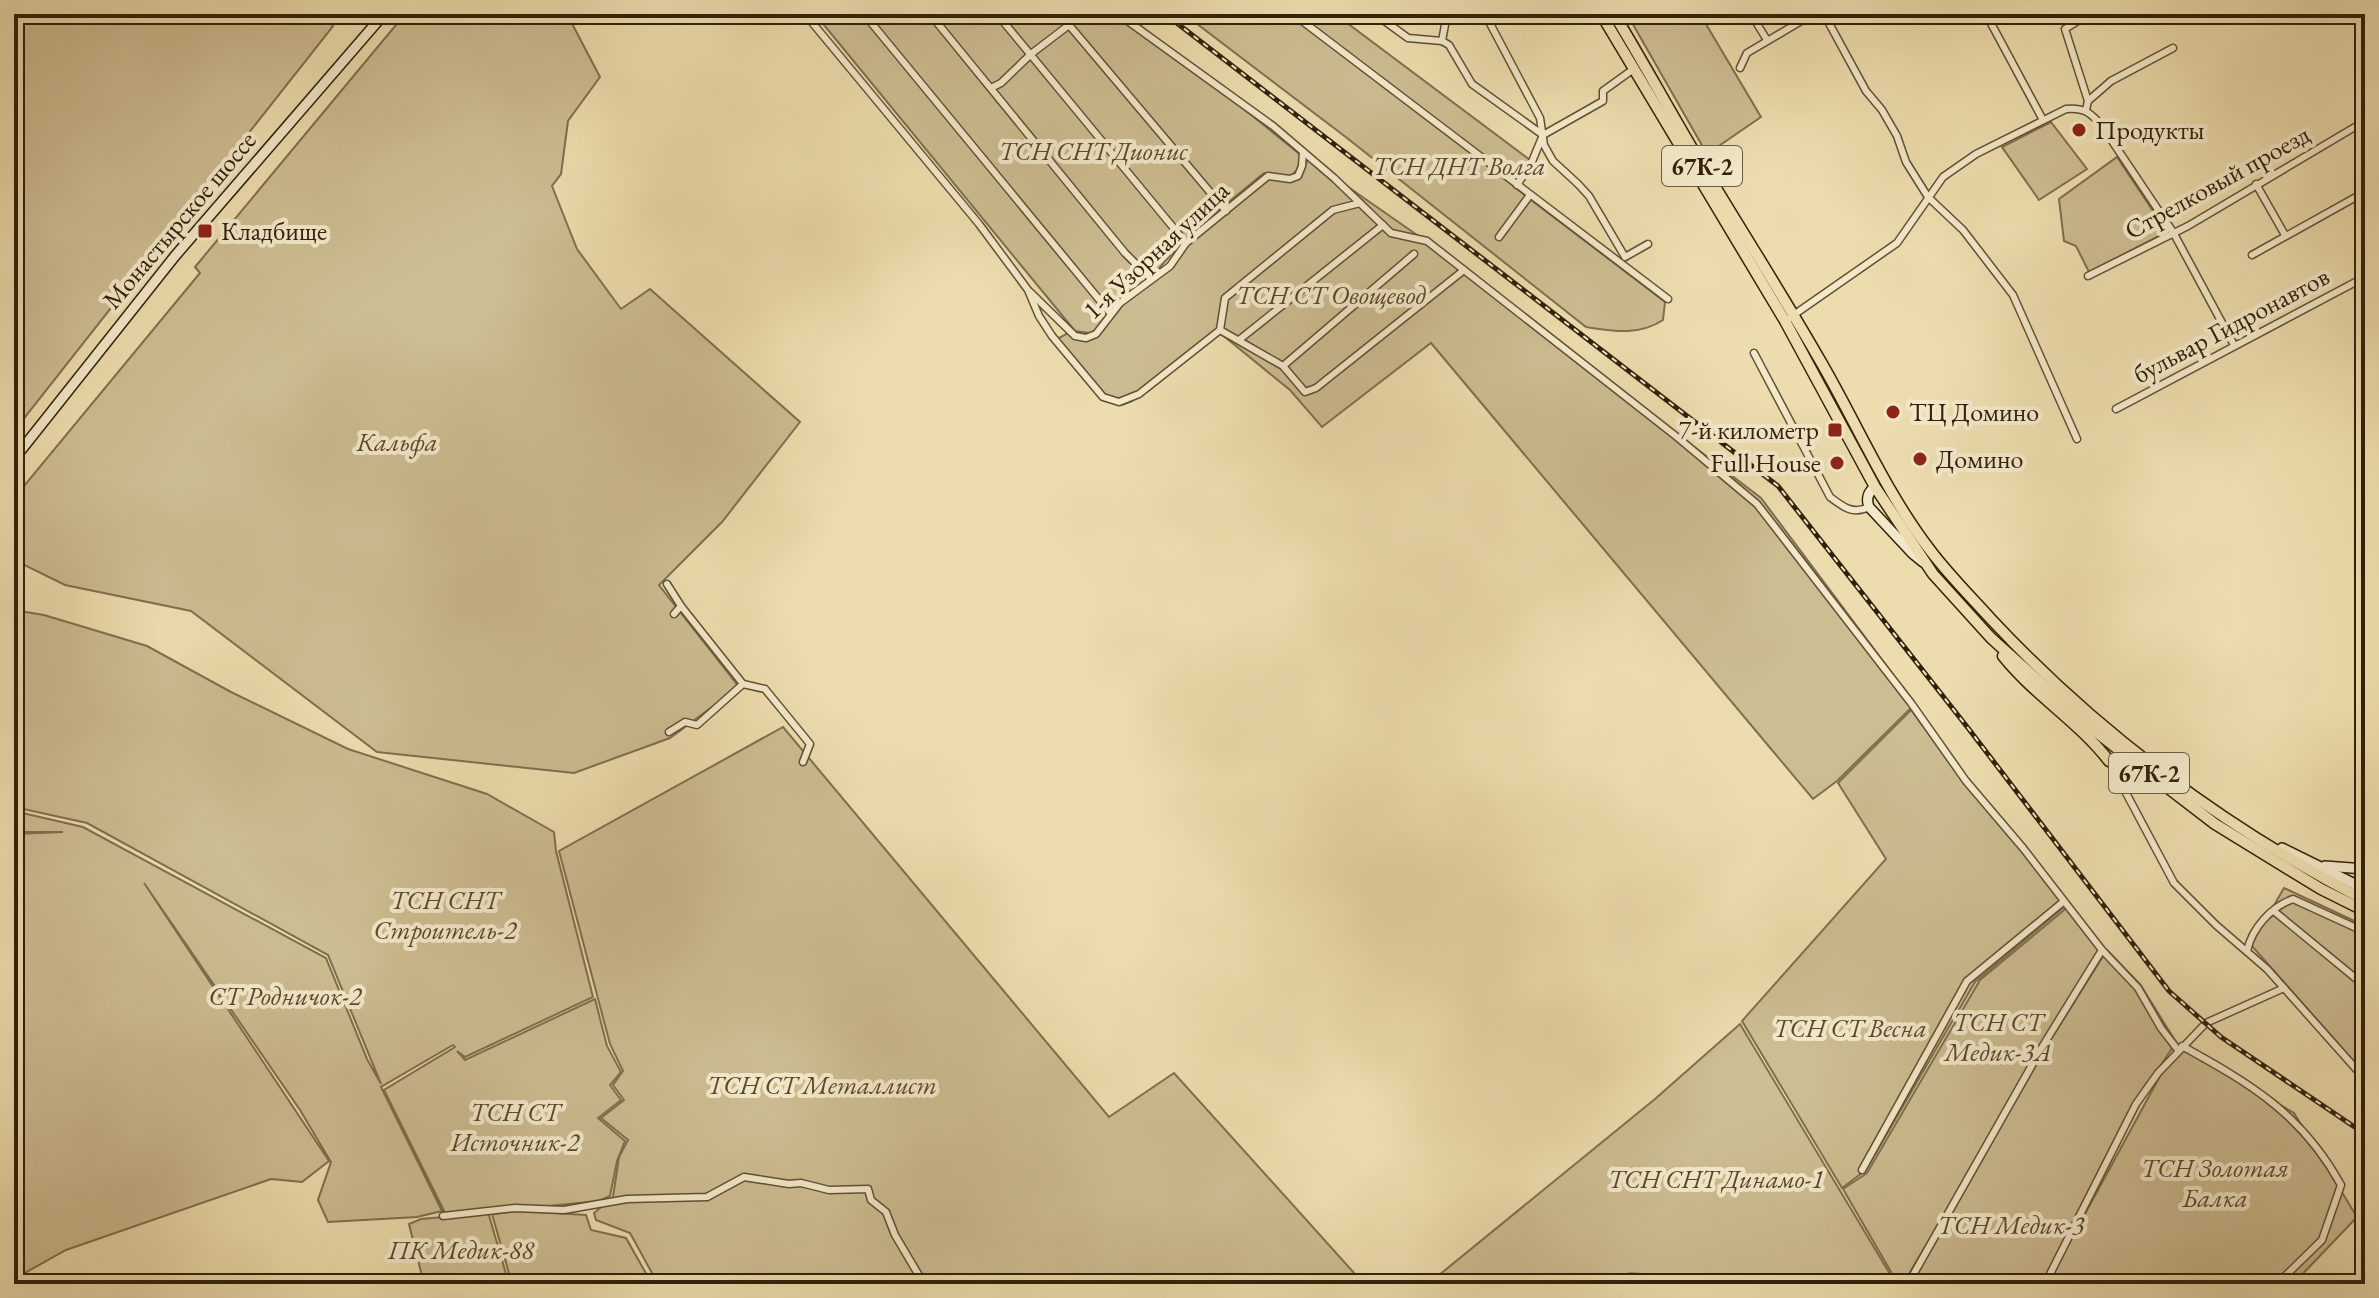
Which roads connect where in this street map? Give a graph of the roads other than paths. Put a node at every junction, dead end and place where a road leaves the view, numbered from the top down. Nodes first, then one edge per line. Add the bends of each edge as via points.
1 (384, 14) edge
2 (805, 14) edge
3 (864, 14) edge
4 (930, 14) edge
5 (997, 14) edge
6 (1118, 14) edge
7 (1293, 14) edge
8 (1375, 14) edge
9 (1447, 14) edge
10 (1485, 14) edge
11 (1601, 14) edge
12 (1614, 14) edge
13 (1751, 14) edge
14 (1813, 14) edge
15 (1824, 14) edge
16 (1986, 14) edge
17 (2089, 14) edge
18 (1767, 40) junction
19 (1442, 41) junction
20 (2173, 48) dead end
21 (1031, 54) junction
22 (1635, 68) junction
23 (1740, 68) dead end
24 (991, 88) junction
25 (2088, 101) junction
26 (2086, 110) junction
27 (2043, 120) junction
28 (2365, 121) edge
29 (1543, 135) junction
30 (1303, 152) junction
31 (2256, 184) junction
32 (1517, 185) junction
33 (2365, 192) edge
34 (1530, 195) junction
35 (1928, 197) junction
36 (1360, 203) junction
37 (1226, 211) junction
38 (1383, 225) junction
39 (2173, 232) junction
40 (2285, 235) junction
41 (1499, 237) dead end
42 (1186, 243) junction
43 (1648, 244) dead end
44 (1414, 254) dead end
45 (2252, 255) dead end
46 (1464, 270) junction
47 (2088, 276) dead end
48 (2365, 277) edge
49 (1151, 279) junction
50 (1028, 290) junction
51 (1668, 299) dead end
52 (1111, 314) junction
53 (1790, 318) junction
54 (1220, 330) junction
55 (1239, 340) junction
56 (2234, 345) junction
57 (1754, 353) dead end
58 (1283, 366) junction
59 (2116, 409) dead end
60 (2077, 439) dead end
61 (14, 459) edge
62 (1875, 487) junction
63 (1893, 494) junction
64 (1869, 507) junction
65 (1924, 562) junction
66 (667, 584) dead end
67 (681, 606) junction
68 (674, 614) dead end
69 (1991, 638) junction
70 (743, 684) junction
71 (669, 732) dead end
72 (2109, 761) junction
73 (2133, 761) junction
74 (803, 762) dead end
75 (2238, 826) junction
76 (2307, 862) junction
77 (2365, 869) edge
78 (2365, 889) edge
79 (2365, 900) edge
80 (2063, 902) junction
81 (2365, 911) edge
82 (2275, 912) junction
83 (2365, 932) edge
84 (2102, 950) junction
85 (2247, 951) junction
86 (2365, 986) edge
87 (2284, 988) junction
88 (2180, 1048) junction
89 (2365, 1079) edge
90 (1862, 1170) dead end
91 (443, 1216) dead end
92 (924, 1284) edge
93 (1586, 1284) edge
94 (1777, 1284) edge
95 (1908, 1284) edge
96 (2045, 1284) edge
97 (2277, 1284) edge

1 - 61 main road, Монастырское шоссе via 175,256
2 - 50 street
3 - 52 street
4 - 24 street
5 - 21 street
6 - 30 street
7 - 32 street
8 - 19 street via 1408,38
9 - 19 street
10 - 29 street via 1540,118
11 - 22 main road, 67К-2
12 - 53 main road, 67К-2
13 - 18 street
14 - 18 street
15 - 35 street
16 - 27 street
17 - 25 street via 2065,29
18 - 23 street via 1747,53
19 - 29 street via 1477,89
20 - 25 street via 2111,81
21 - 24 street
21 - 37 street via 1069,25
21 - 42 street
22 - 29 street via 1603,91 1603,101
22 - 53 main road, 67К-2
24 - 49 street
25 - 26 street
26 - 27 street via 2066,109
26 - 39 street
27 - 35 street via 1976,154 1943,177
28 - 31 street, Стрелковый проезд
29 - 32 street
29 - 43 street via 1553,161 1589,196 1625,257
30 - 36 street
30 - 37 street, 1-я Узорная улица via 1298,176 1268,176
31 - 39 street, Стрелковый проезд
31 - 40 street
32 - 34 street
33 - 40 street
34 - 41 street
34 - 51 street
35 - 53 street via 1897,243
35 - 60 street via 1963,230 2013,295
36 - 38 street
36 - 54 street via 1333,210 1225,298
37 - 42 street, 1-я Узорная улица
38 - 46 street via 1391,233 1427,241
38 - 55 street
39 - 47 street, Стрелковый проезд
39 - 56 street
40 - 45 street
42 - 49 street, 1-я Узорная улица via 1170,266
44 - 58 street
46 - 58 street via 1316,388 1305,392
46 - 80 street via 1757,504
48 - 56 street, бульвар Гидронавтов
49 - 52 street, 1-я Узорная улица
50 - 52 street, 1-я Узорная улица via 1075,336 1096,334
50 - 54 street via 1052,336 1103,397 1119,402 1139,394
53 - 62 main road, 67К-2
53 - 63 main road, 67К-2
54 - 55 street
55 - 58 street
56 - 59 street, бульвар Гидронавтов
57 - 64 street via 1830,497 1846,509 1860,512
62 - 63 main road
62 - 64 main road via 1867,498
62 - 65 main road, 67К-2
63 - 75 main road, 67К-2 via 1929,550 2020,650 2097,721
64 - 65 main road
65 - 69 main road, 67К-2
66 - 67 street
67 - 68 street
67 - 70 street
69 - 72 main road via 2017,674
69 - 73 main road, 67К-2
70 - 71 street via 697,725 685,722
70 - 74 street via 765,689 810,744
72 - 73 street
72 - 85 street via 2174,883
73 - 81 main road, 67К-2 via 2215,824
75 - 76 main road
75 - 79 main road, 67К-2
76 - 77 main road
76 - 78 main road
80 - 84 street
80 - 90 street via 1967,981
82 - 83 street via 2293,899
82 - 85 street via 2257,927
82 - 86 street
84 - 88 street via 2138,988 2161,1028
84 - 95 street
85 - 87 street
87 - 88 street via 2206,1023
87 - 89 street
88 - 96 street via 2136,1104
88 - 97 street via 2245,1081 2299,1125 2341,1185 2322,1240
91 - 92 street via 707,1197 744,1177 829,1190 860,1187 868,1189 871,1200 886,1212
93 - 94 street via 1631,1277

